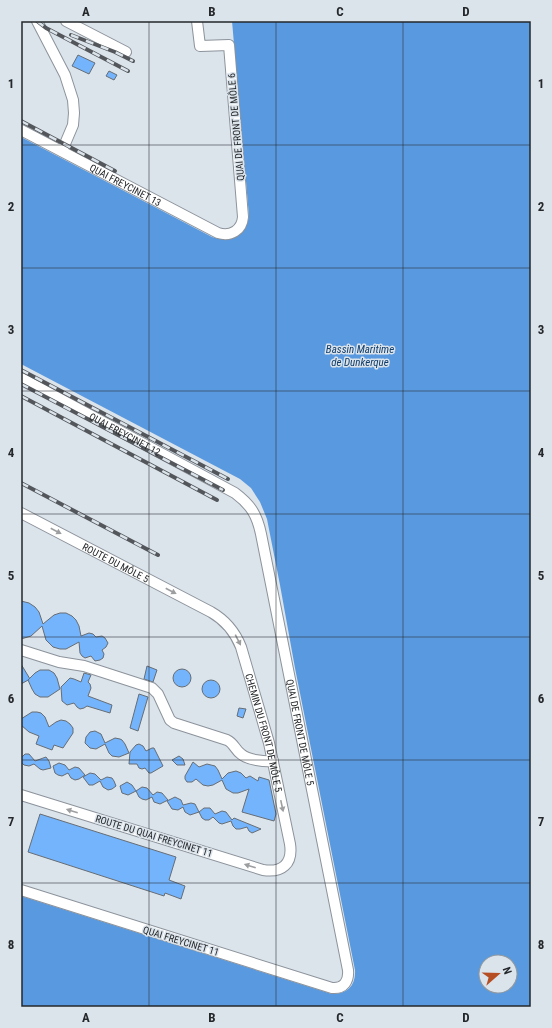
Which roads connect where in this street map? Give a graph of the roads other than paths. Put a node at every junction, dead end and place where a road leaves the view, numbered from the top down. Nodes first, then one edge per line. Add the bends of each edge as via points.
1 (37, 21) edge
2 (66, 21) edge
3 (197, 21) edge
4 (126, 52) dead end
5 (21, 130) edge
6 (62, 151) junction
7 (232, 233) joint
8 (21, 378) edge
9 (229, 489) joint
10 (21, 513) edge
11 (211, 612) joint
12 (21, 650) edge
13 (273, 761) junction
14 (21, 795) edge
15 (286, 864) joint
16 (21, 890) edge
17 (342, 986) joint

1 - 6 street via 65,76 73,100 73,125
2 - 4 street
3 - 7 street, QUAI DE FRONT DE MÔLE 6 via 200,46 229,45 243,217 241,226
5 - 6 street, QUAI FREYCINET 13
6 - 7 street, QUAI FREYCINET 13 via 218,233
8 - 9 street, QUAI FREYCINET 12
9 - 17 street, QUAI DE FRONT DE MÔLE 5 via 252,508 259,523 348,970 348,978
10 -> 11 street, ROUTE DU MÔLE 5
11 -> 13 street, CHEMIN DU FRONT DE MÔLE 5 via 229,626 239,642 268,736
12 - 13 street via 59,662 84,666 152,688 174,723 227,740 245,757
13 -> 15 street, CHEMIN DU FRONT DE MÔLE 5 via 291,848 291,856
15 -> 14 street, ROUTE DU QUAI FREYCINET 11 via 275,871 263,870
16 - 17 street, QUAI FREYCINET 11 via 332,988

